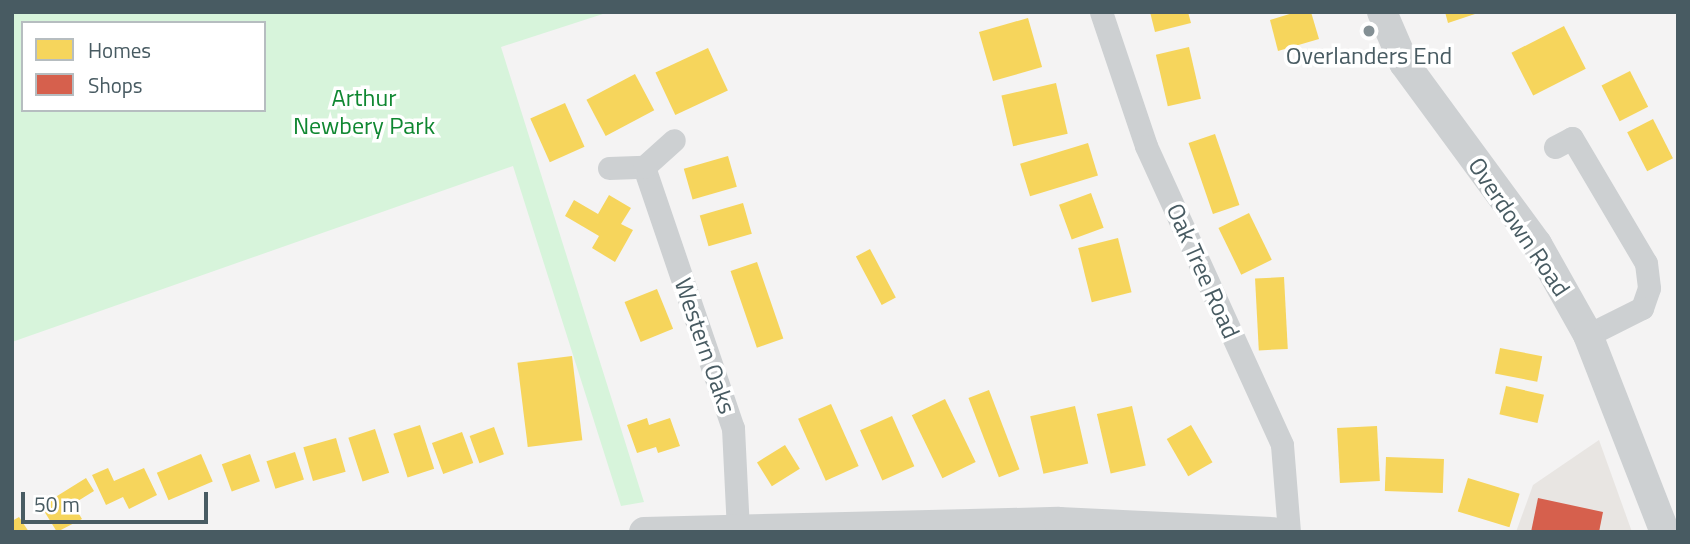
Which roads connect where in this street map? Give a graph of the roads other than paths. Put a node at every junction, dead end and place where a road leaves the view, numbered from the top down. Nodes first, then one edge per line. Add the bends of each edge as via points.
1 (1101, 12) edge
2 (1382, 12) edge
3 (674, 140) dead end
4 (1555, 147) dead end
5 (644, 167) junction
6 (608, 168) dead end
7 (1588, 335) junction
8 (738, 529) junction
9 (644, 532) edge
10 (1274, 532) edge
11 (1289, 532) edge
12 (1664, 532) edge

1 - 11 street, Oak Tree Road via 1146,146 1282,445
2 - 7 street, Overdown Road via 1405,62 1537,244
3 - 5 street
4 - 7 street via 1572,138 1646,263 1649,288 1642,308
5 - 6 street
5 - 8 street, Western Oaks via 733,428
7 - 12 street, Overdown Road
8 - 9 street
8 - 10 street via 1059,522 1211,525

